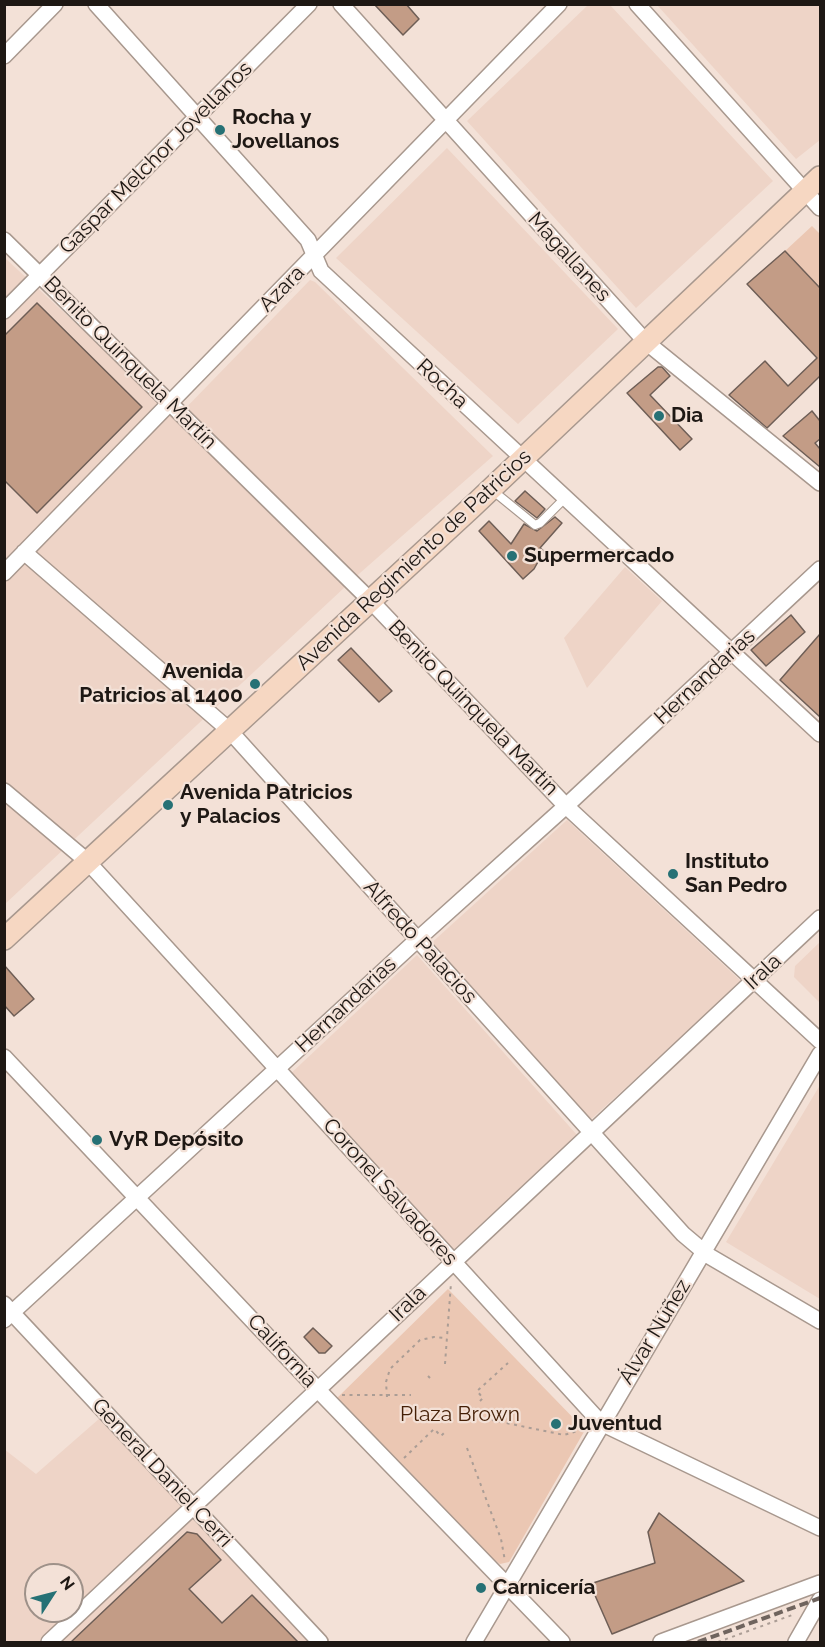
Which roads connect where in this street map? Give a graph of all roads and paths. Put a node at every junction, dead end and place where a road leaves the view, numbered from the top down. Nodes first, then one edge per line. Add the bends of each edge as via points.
1 (55, 4) edge
2 (96, 4) edge
3 (309, 4) edge
4 (341, 4) edge
5 (559, 4) edge
6 (637, 4) edge
7 (4, 56) edge
8 (196, 118) junction
9 (445, 120) junction
10 (820, 177) edge
11 (804, 192) junction
12 (820, 208) edge
13 (4, 240) edge
14 (314, 256) junction
15 (41, 274) junction
16 (4, 311) edge
17 (645, 342) junction
18 (169, 403) junction
19 (522, 460) junction
20 (820, 483) edge
21 (491, 489) junction
22 (564, 499) junction
23 (24, 552) junction
24 (820, 569) edge
25 (4, 573) edge
26 (370, 600) junction
27 (731, 652) junction
28 (229, 730) junction
29 (820, 734) edge
30 (4, 791) edge
31 (566, 806) junction
32 (87, 861) junction
33 (820, 918) edge
34 (4, 939) edge
35 (418, 939) junction
36 (754, 980) junction
37 (820, 1041) edge
38 (820, 1054) edge
39 (4, 1057) edge
40 (278, 1067) junction
41 (590, 1132) junction
42 (137, 1197) junction
43 (703, 1252) junction
44 (452, 1262) junction
45 (7, 1312) edge
46 (820, 1321) edge
47 (447, 1339) junction
48 (508, 1363) dead end
49 (445, 1364) dead end
50 (319, 1390) junction
51 (411, 1395) dead end
52 (387, 1396) junction
53 (480, 1401) dead end
54 (512, 1418) dead end
55 (492, 1420) dead end
56 (601, 1423) junction
57 (510, 1424) junction
58 (446, 1431) dead end
59 (467, 1448) dead end
60 (404, 1458) dead end
61 (194, 1508) junction
62 (820, 1528) edge
63 (505, 1563) dead end
64 (820, 1583) edge
65 (507, 1588) junction
66 (819, 1603) edge
67 (49, 1642) edge
68 (320, 1642) edge
69 (474, 1642) edge
70 (562, 1642) edge
71 (661, 1642) edge
72 (718, 1642) edge
73 (796, 1642) edge

1 - 7 street
2 - 8 street, Rocha
3 - 8 street, Gaspar Melchor Jovellanos
4 - 9 street, Magallanes
5 - 9 street, Azara
6 - 11 street
8 - 14 street, Rocha via 308,240
8 - 15 street, Gaspar Melchor Jovellanos
9 - 14 street, Azara
9 - 17 street, Magallanes
10 - 11 main road, Avenida Regimiento de Patricios
11 - 12 street
11 - 17 main road, Avenida Regimiento de Patricios
13 - 15 street, Benito Quinquela Martín
14 - 18 street, Azara
14 - 19 street, Rocha via 321,271
15 - 16 street, Gaspar Melchor Jovellanos
15 - 18 street, Benito Quinquela Martín
17 - 19 main road, Avenida Regimiento de Patricios
17 - 20 street, Magallanes
18 - 23 street, Azara
18 - 26 street, Benito Quinquela Martín
19 - 21 main road, Avenida Regimiento de Patricios
19 - 22 street, Rocha
21 - 22 lane via 535,525
21 - 26 main road, Avenida Regimiento de Patricios
22 - 27 street, Rocha
23 - 25 street, Azara
23 - 28 street, Alfredo Palacios
24 - 27 street, Hernandarias
26 - 28 main road, Avenida Regimiento de Patricios
26 - 31 street, Benito Quinquela Martín
27 - 29 street, Rocha
27 - 31 street, Hernandarias
28 - 32 main road, Avenida Regimiento de Patricios
28 - 35 street, Alfredo Palacios
30 - 32 street, Coronel Salvadores
31 - 35 street, Hernandarias
31 - 36 street, Benito Quinquela Martín
32 - 34 main road, Avenida Regimiento de Patricios
32 - 40 street, Coronel Salvadores
33 - 36 street, Irala
35 - 40 street, Hernandarias
35 - 41 street, Alfredo Palacios
36 - 37 street, Benito Quinquela Martín
36 - 41 street, Irala
38 - 43 street, Álvar Núñez
39 - 42 street, California
40 - 42 street, Hernandarias
40 - 44 street, Coronel Salvadores
41 - 43 street, Alfredo Palacios
41 - 44 street, Irala
42 - 45 street, Hernandarias
42 - 50 street, California
43 - 46 street, Alfredo Palacios
43 - 56 street, Álvar Núñez
44 - 47 path
44 - 50 street, Irala
44 - 56 street, Coronel Salvadores
45 - 61 street, General Daniel Cerri
47 - 49 path
47 - 52 path via 434,1336 420,1340 390,1369
48 - 53 path via 477,1391 483,1398
50 - 52 path via 352,1397
50 - 61 street, Irala
50 - 65 street, California
51 - 52 path
54 - 57 path
55 - 57 path
56 - 57 path via 564,1435
56 - 62 street, Coronel Salvadores
56 - 65 street, Álvar Núñez
58 - 60 path via 441,1436 434,1429
59 - 63 path via 501,1539
61 - 67 street, Irala
61 - 68 street, General Daniel Cerri
64 - 71 street
65 - 69 street, Álvar Núñez
65 - 70 street, California
66 - 72 path
66 - 73 street

